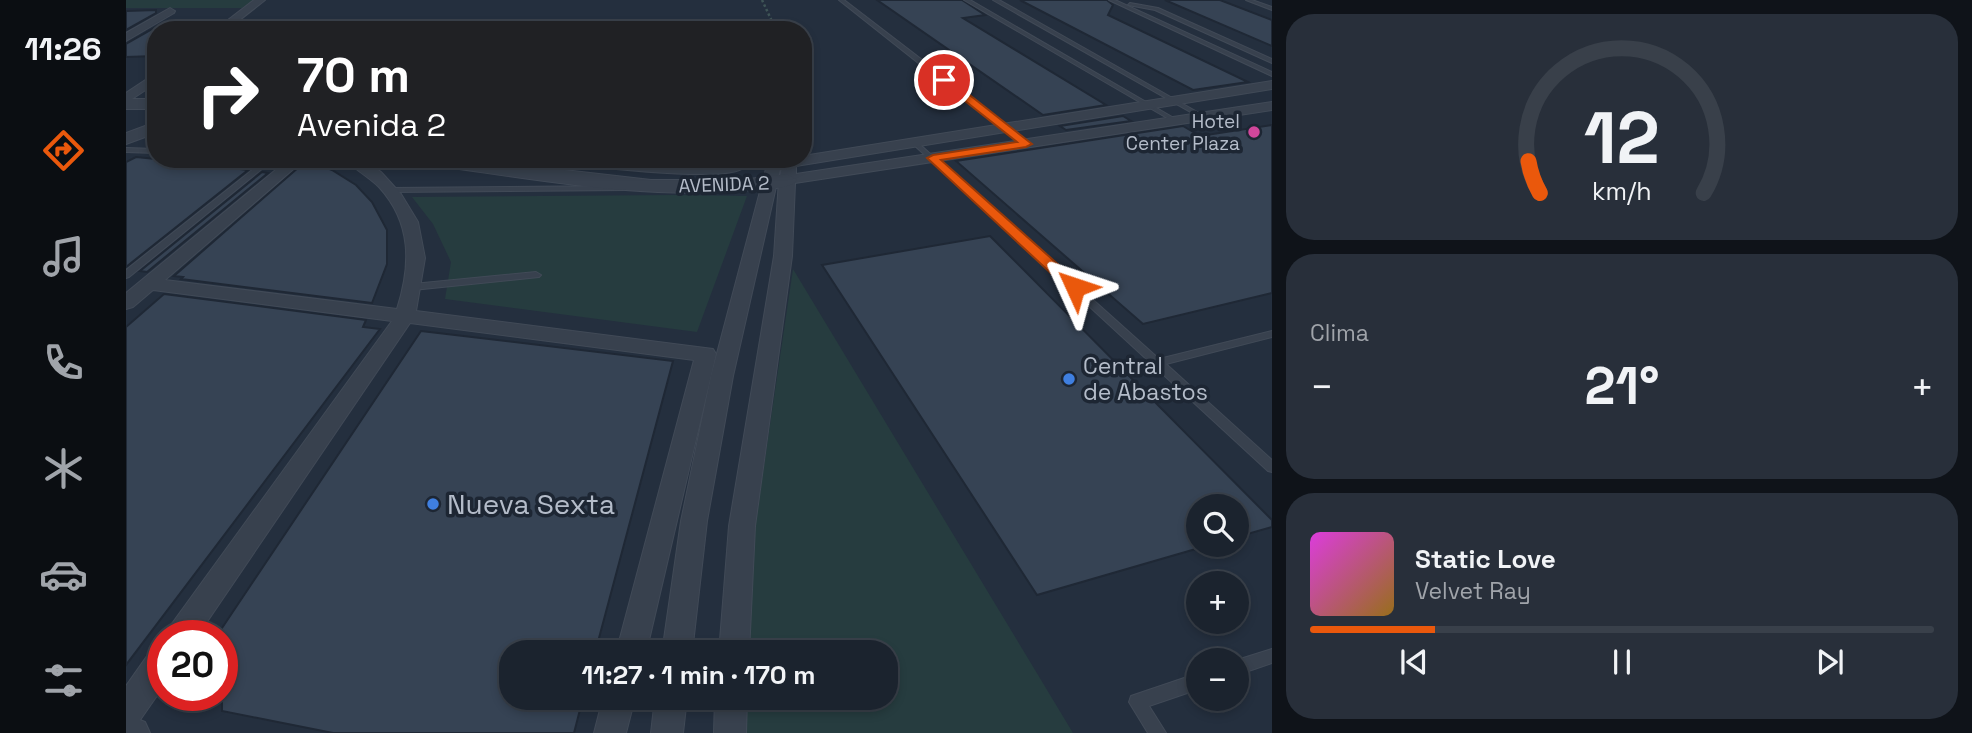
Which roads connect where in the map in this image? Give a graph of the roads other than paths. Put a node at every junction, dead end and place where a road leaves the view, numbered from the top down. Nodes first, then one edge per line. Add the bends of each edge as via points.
1 (841, 0) edge
2 (966, 0) edge
3 (996, 0) edge
4 (1248, 0) edge
5 (265, 1) edge
6 (1112, 1) edge
7 (1006, 6) junction
8 (981, 8) junction
9 (1272, 9) edge
10 (170, 11) dead end
11 (154, 21) edge
12 (234, 21) edge
13 (244, 21) edge
14 (147, 25) edge
15 (126, 38) edge
16 (1261, 56) junction
17 (1240, 60) junction
18 (1272, 61) edge
19 (1128, 74) junction
20 (1272, 74) edge
21 (1102, 78) junction
22 (147, 85) edge
23 (1272, 85) edge
24 (147, 94) edge
25 (1175, 101) junction
26 (128, 102) edge
27 (147, 103) edge
28 (1149, 105) junction
29 (1272, 106) edge
30 (1203, 117) junction
31 (1176, 121) junction
32 (1006, 128) junction
33 (147, 133) edge
34 (147, 139) edge
35 (915, 143) junction
36 (1026, 144) junction
37 (127, 145) edge
38 (147, 149) edge
39 (933, 158) junction
40 (812, 166) edge
41 (259, 168) edge
42 (287, 168) edge
43 (364, 168) edge
44 (498, 168) edge
45 (676, 168) edge
46 (802, 168) edge
47 (780, 173) junction
48 (681, 186) junction
49 (391, 190) junction
50 (126, 275) edge
51 (536, 275) dead end
52 (148, 284) junction
53 (414, 287) junction
54 (126, 303) edge
55 (404, 318) junction
56 (1272, 334) edge
57 (1157, 363) junction
58 (1272, 467) edge
59 (191, 620) edge
60 (634, 640) edge
61 (679, 640) edge
62 (735, 640) edge
63 (1272, 656) edge
64 (1249, 664) edge
65 (147, 683) edge
66 (1186, 685) edge
67 (616, 710) edge
68 (670, 710) edge
69 (731, 710) edge
70 (126, 713) edge
71 (126, 731) edge
72 (134, 733) edge
73 (610, 733) edge
74 (667, 733) edge
75 (730, 733) edge
76 (1158, 733) edge

1 - 32 lane
2 - 8 lane
3 - 7 lane
4 - 9 lane
5 - 12 street
5 - 13 street
6 - 16 lane via 1156,9
6 - 17 lane
7 - 8 lane
7 - 19 lane
8 - 21 lane
10 - 11 street
14 - 15 street
16 - 17 lane
16 - 18 lane
17 - 20 lane
19 - 21 lane
19 - 25 lane
21 - 28 lane
22 - 26 street
23 - 25 street, AVENIDA 2
24 - 26 street
25 - 28 street, AVENIDA 2
25 - 30 lane
26 - 27 street
28 - 31 lane
28 - 32 street, AVENIDA 2
29 - 30 street, AVENIDA 2
30 - 31 street, AVENIDA 2
31 - 36 street, AVENIDA 2
32 - 35 street, AVENIDA 2
32 - 36 lane
33 - 37 street
34 - 37 street
35 - 39 lane
35 - 40 street, AVENIDA 2
36 - 39 street, AVENIDA 2
37 - 38 lane
39 - 47 street, AVENIDA 2
39 - 57 lane
41 - 50 lane
42 - 52 street
43 - 49 street
44 - 48 street, AVENIDA 2
45 - 47 street, AVENIDA 2
46 - 47 street, AVENIDA 2
47 - 48 street, AVENIDA 2
47 - 61 street via 722,376 694,521
47 - 62 street via 783,257 742,526
48 - 49 lane
49 - 53 street via 410,223 416,247
51 - 53 lane
52 - 54 street
52 - 55 street
53 - 55 street
55 - 59 street
55 - 60 street via 706,354
56 - 57 lane
57 - 58 lane
63 - 64 lane
65 - 70 street
66 - 76 lane via 1137,702
67 - 73 street
68 - 74 street
69 - 75 street
71 - 72 street

